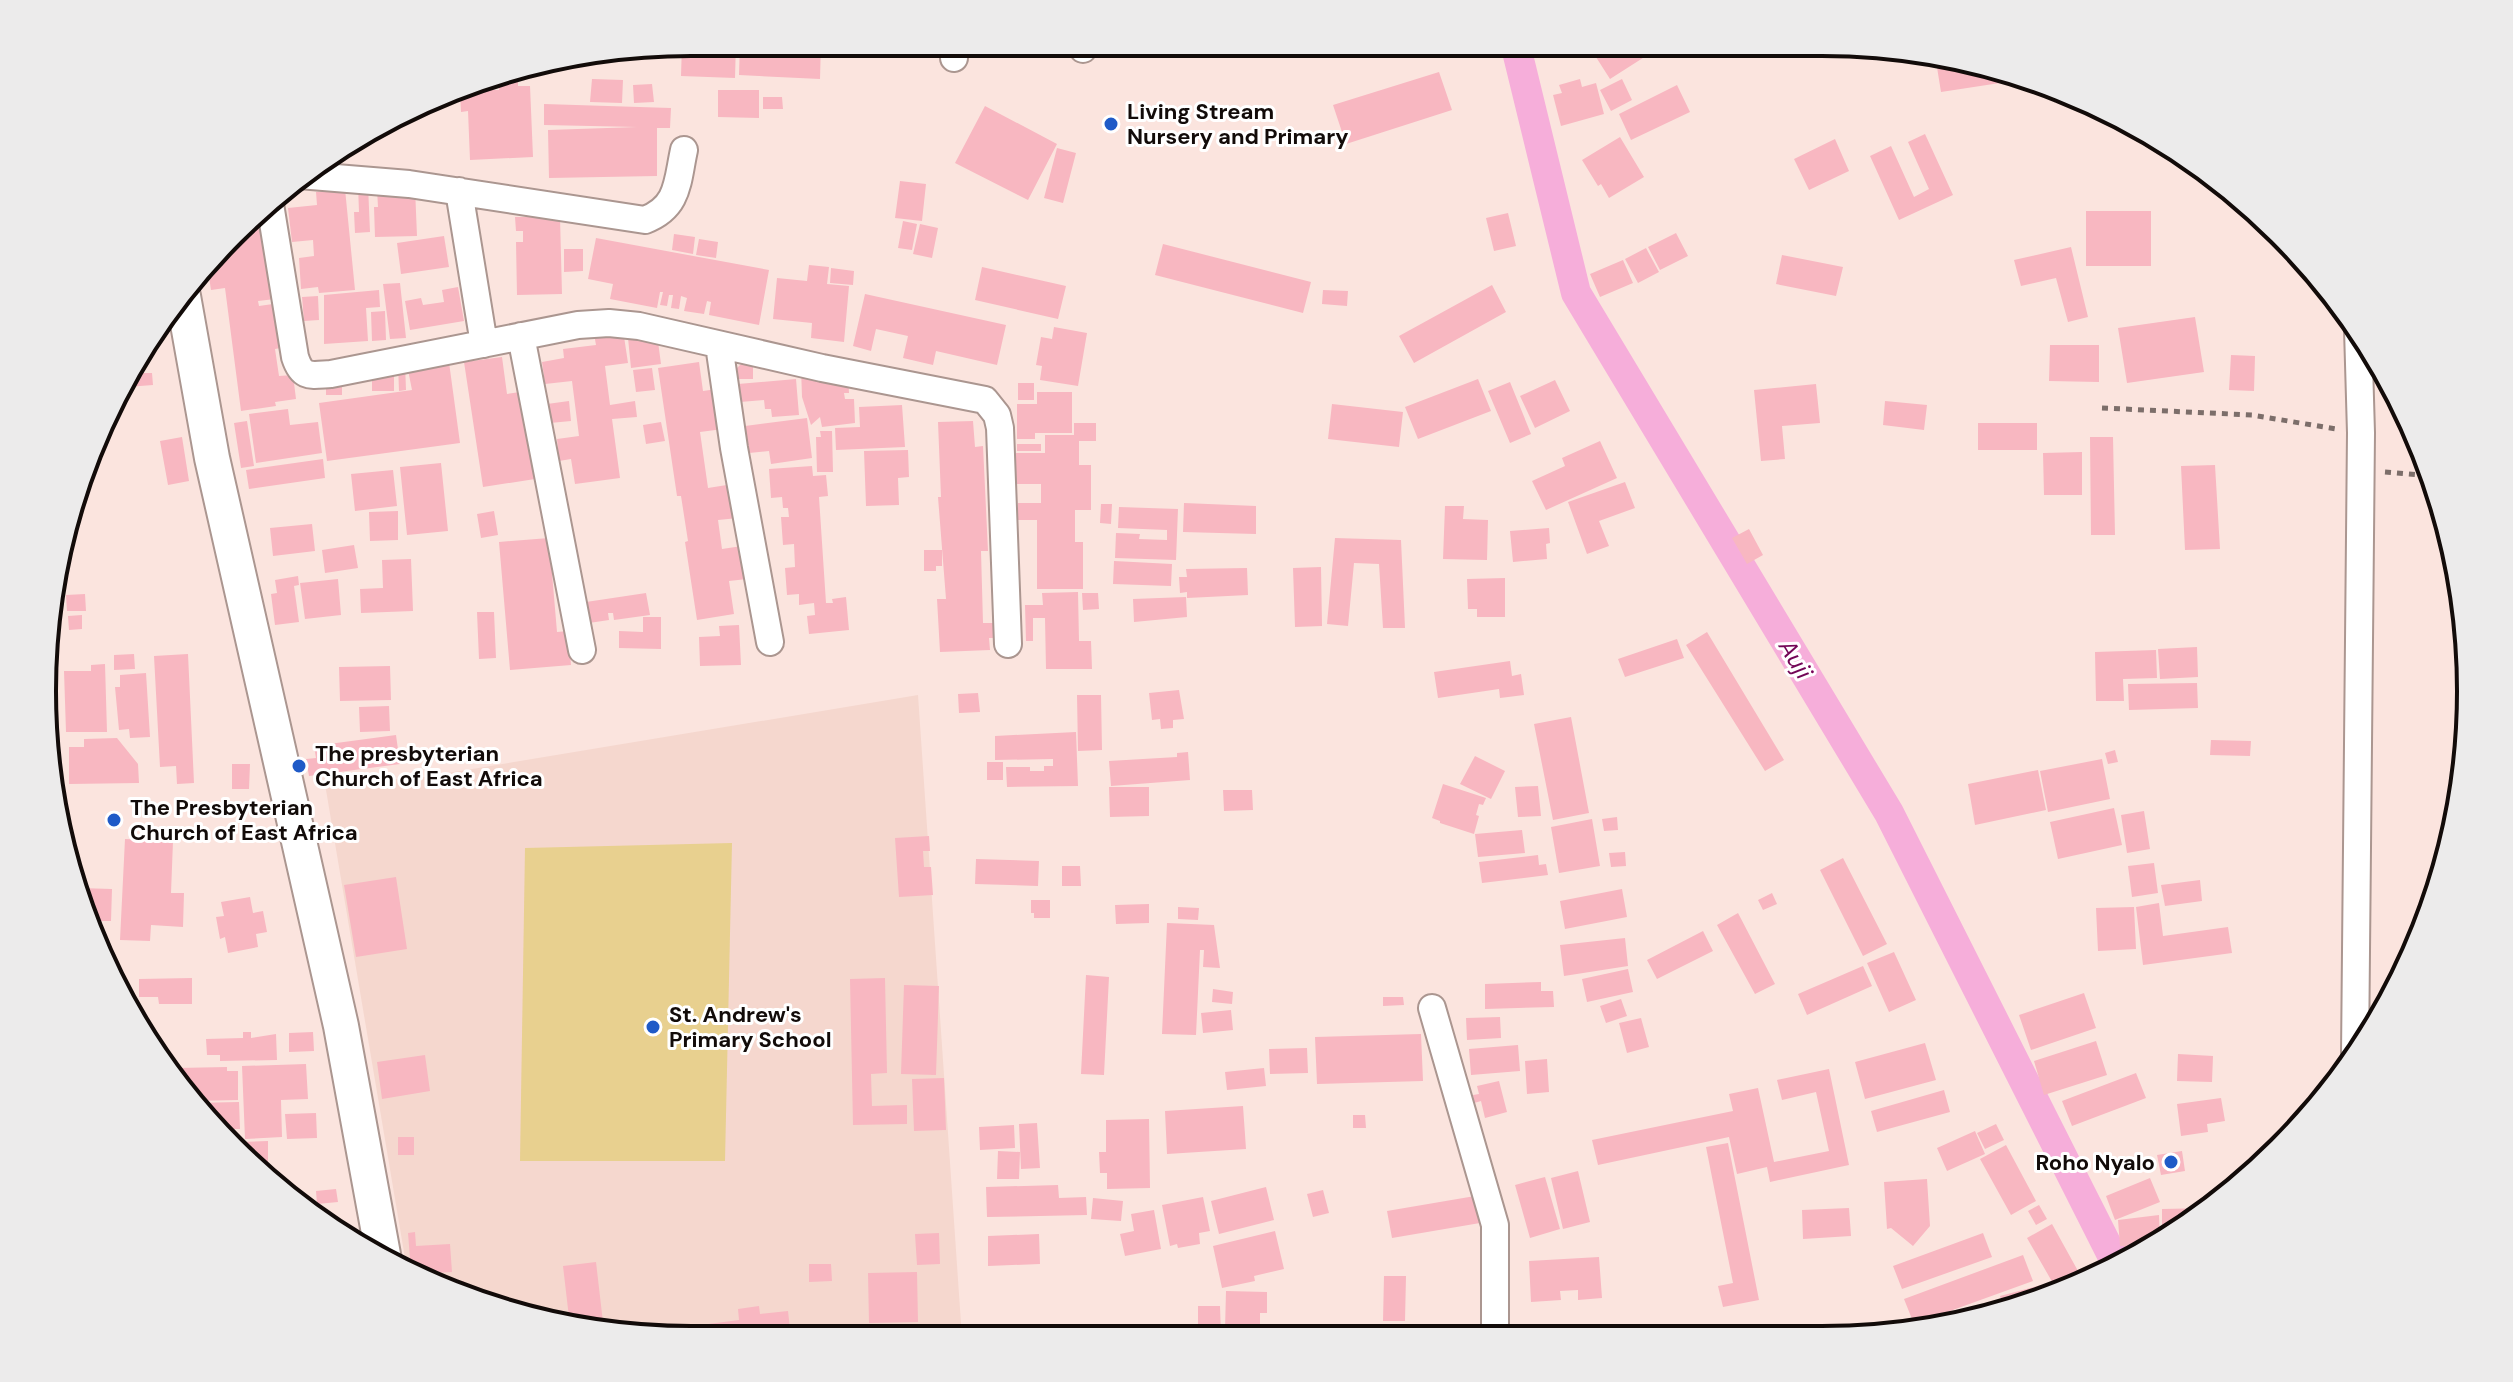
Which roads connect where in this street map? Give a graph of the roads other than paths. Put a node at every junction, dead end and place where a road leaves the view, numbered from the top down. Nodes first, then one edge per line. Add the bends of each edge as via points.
1 (684, 150) dead end
2 (319, 177) edge
3 (459, 191) junction
4 (272, 214) edge
5 (185, 307) edge
6 (521, 336) junction
7 (484, 344) junction
8 (719, 345) junction
9 (2359, 352) edge
10 (770, 642) dead end
11 (1008, 644) dead end
12 (582, 650) dead end
13 (1432, 1008) dead end
14 (2355, 1036) edge
15 (381, 1246) edge
16 (1495, 1326) edge

1 - 3 street via 672,202 645,220
2 - 3 street
3 - 7 street
4 - 7 street via 295,357 308,375
5 - 15 street via 212,458 341,1026
6 - 7 street
6 - 8 street via 609,323
6 - 12 street
8 - 10 street
8 - 11 street via 977,397 991,405 1000,428
9 - 14 street
13 - 16 street via 1495,1225

